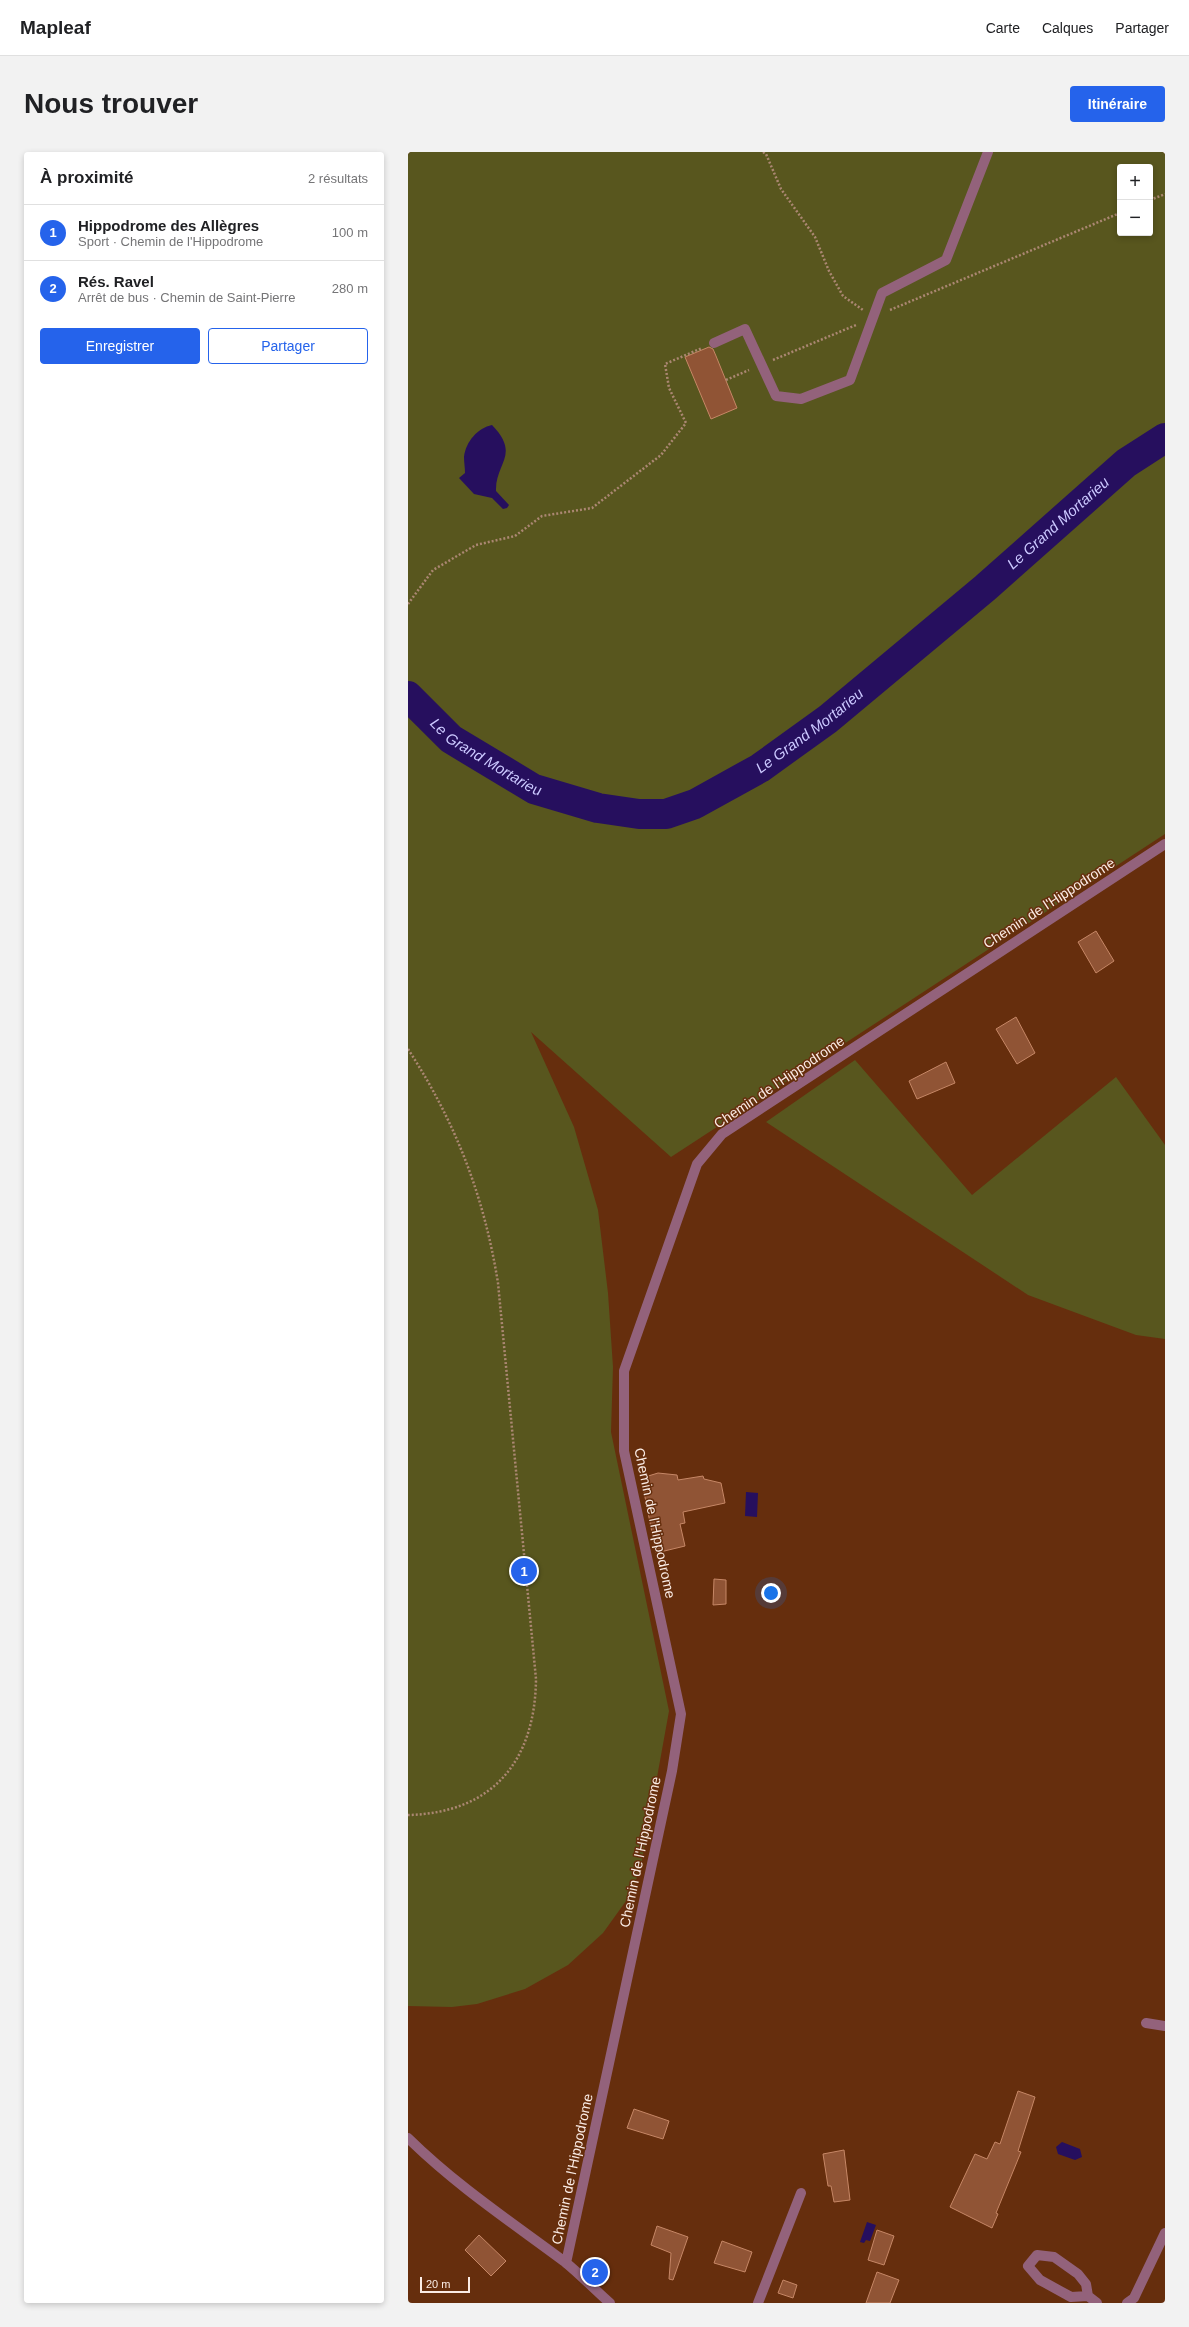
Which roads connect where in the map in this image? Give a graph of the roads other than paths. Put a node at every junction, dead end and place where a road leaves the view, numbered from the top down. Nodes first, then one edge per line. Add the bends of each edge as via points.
1 (988, 152) edge
2 (714, 343) road end
3 (1165, 844) edge
4 (1146, 2023) dead end
5 (1165, 2026) edge
6 (408, 2138) edge
7 (800, 2193) dead end
8 (1165, 2233) edge
9 (566, 2263) junction
10 (1088, 2296) junction
11 (610, 2303) edge
12 (758, 2303) edge
13 (1097, 2303) edge
14 (1127, 2303) edge

1 - 2 street via 946,260 882,293 850,380 801,399 776,396 745,329
3 - 9 street, Chemin de l'Hippodrome via 722,1134 696,1164 624,1372 624,1451 681,1714 672,1771
4 - 5 street
6 - 9 street via 481,2202
7 - 12 street
8 - 14 street via 1134,2298
9 - 11 street
10 - 10 street via 1072,2297 1040,2280 1028,2266 1037,2255 1054,2257 1078,2274 1086,2284
10 - 13 street

